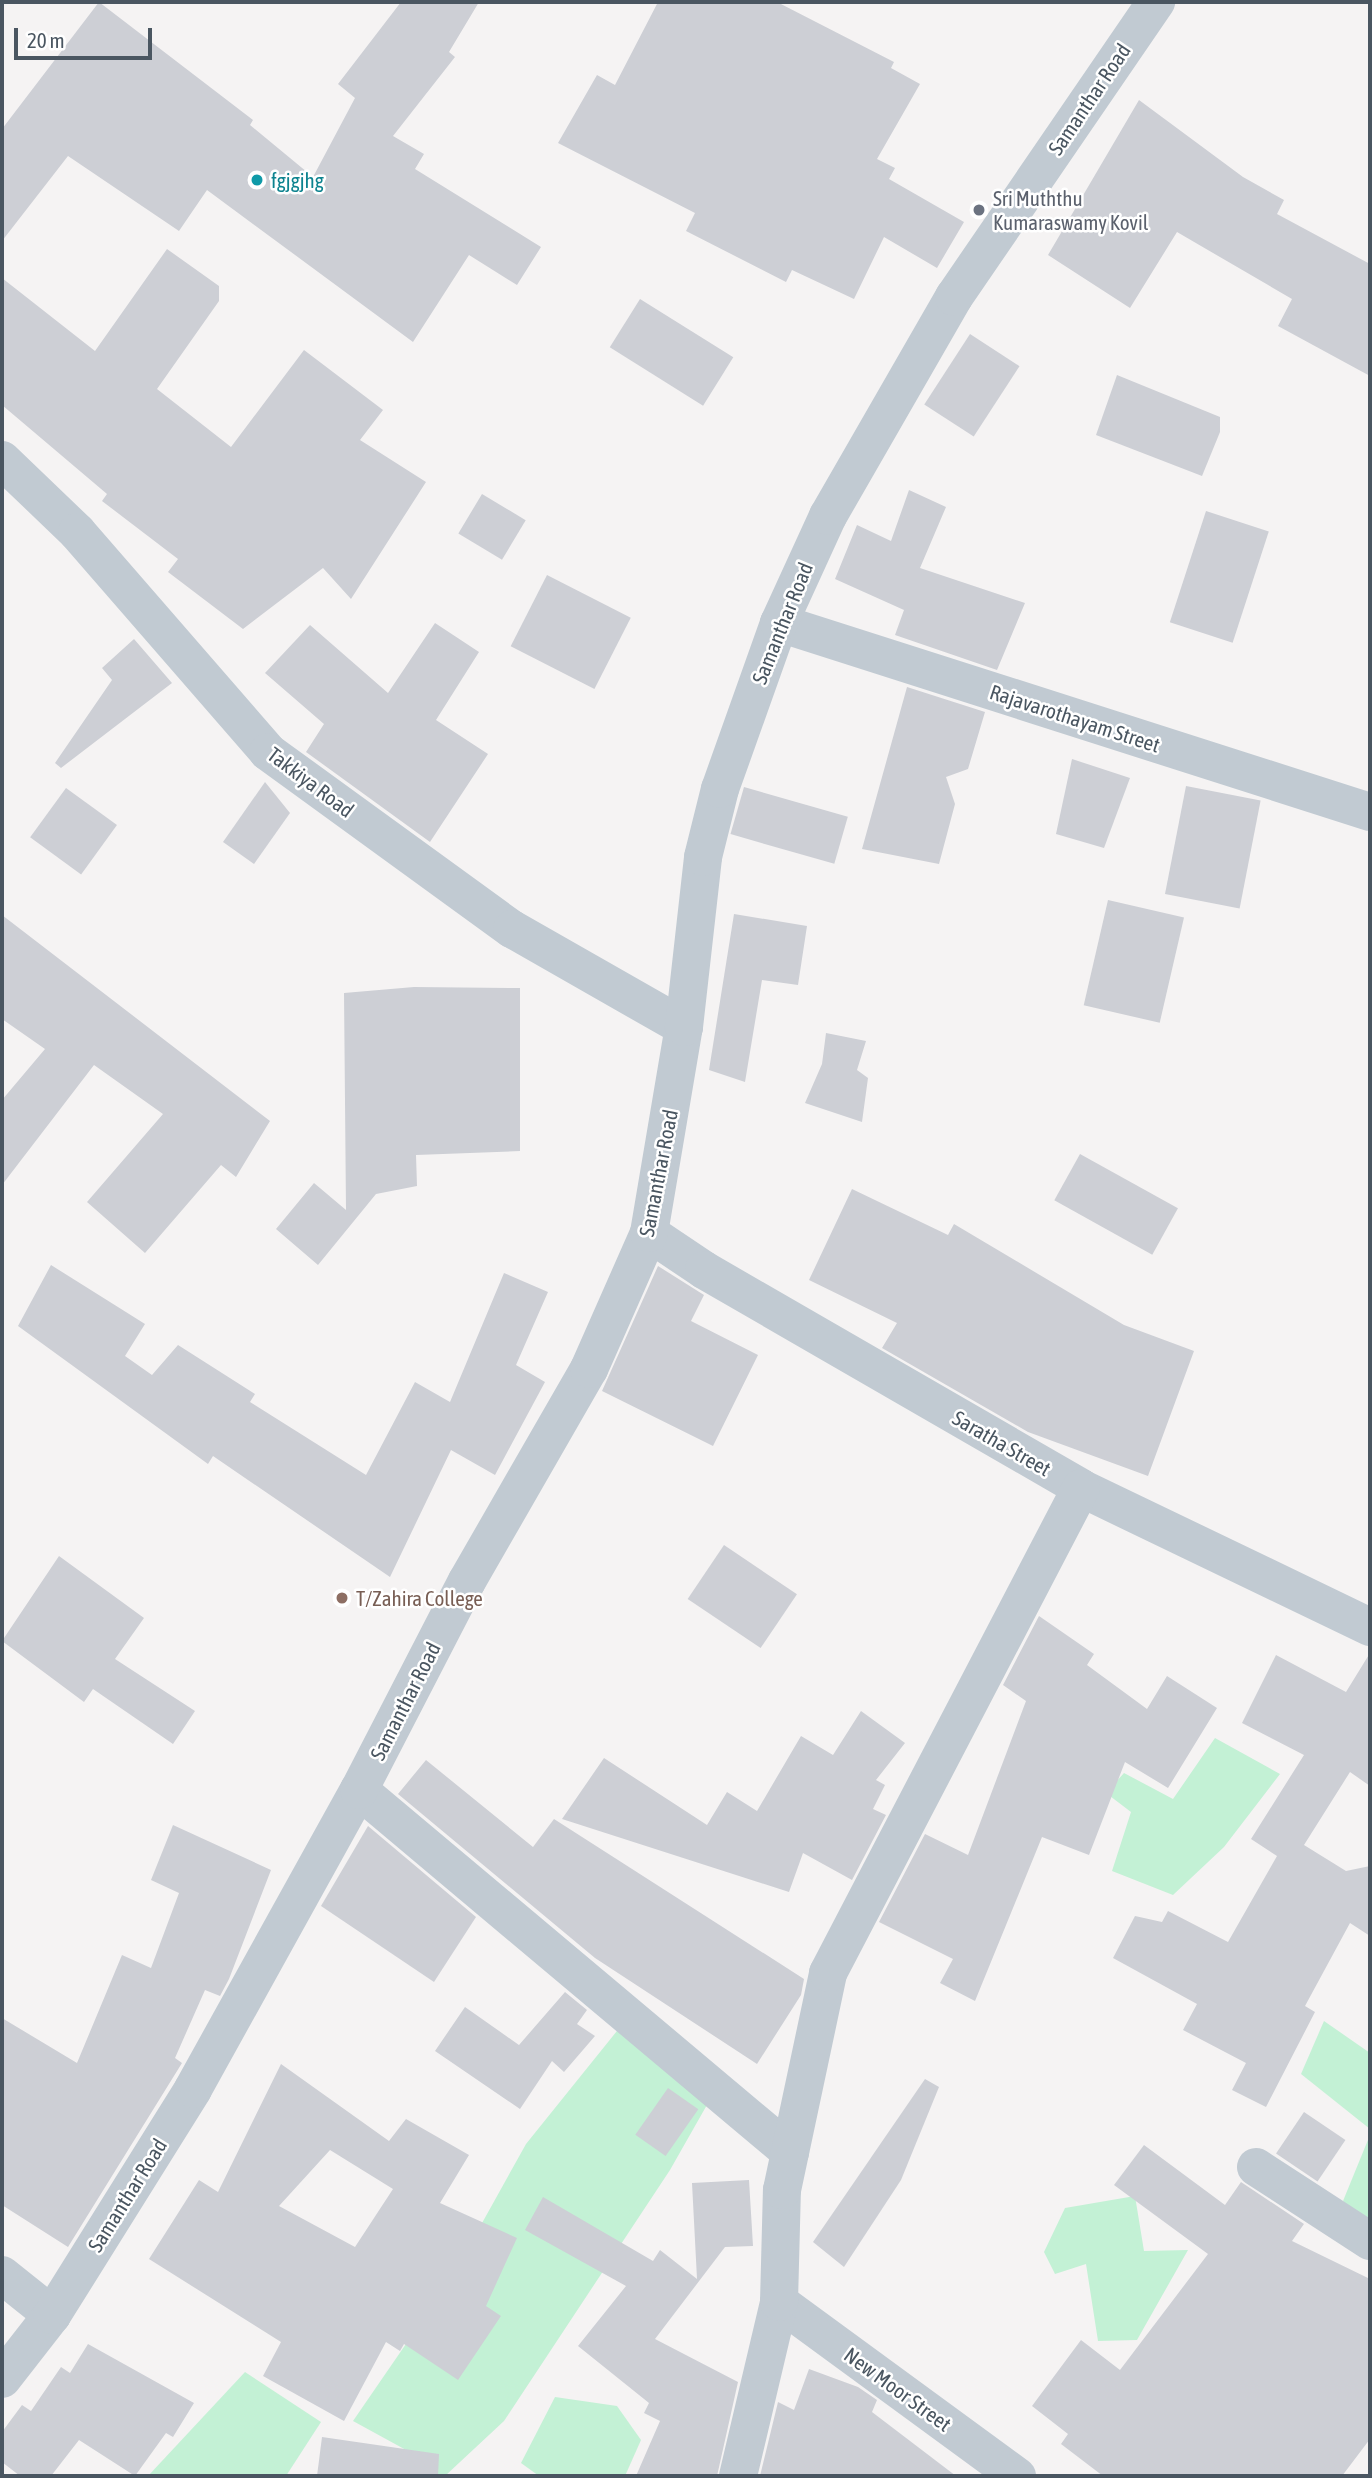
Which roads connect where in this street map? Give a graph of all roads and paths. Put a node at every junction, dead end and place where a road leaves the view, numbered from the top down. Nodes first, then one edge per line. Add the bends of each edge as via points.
1 (1156, 2) edge
2 (2, 460) edge
3 (779, 623) junction
4 (1370, 812) edge
5 (684, 1027) junction
6 (649, 1233) junction
7 (1081, 1488) junction
8 (1370, 1627) edge
9 (359, 1790) junction
10 (790, 2152) junction
11 (1256, 2167) dead end
12 (1370, 2241) edge
13 (2, 2275) edge
14 (779, 2302) junction
15 (52, 2315) junction
16 (2, 2379) edge
17 (738, 2476) edge
18 (1017, 2476) edge

1 - 3 street, Samanthar Road via 954,297 828,516
2 - 5 street, Takkiya Road via 77,532 268,752 512,929
3 - 4 street, Rajavarothayam Street
3 - 5 street, Samanthar Road via 720,789 703,857
5 - 6 street, Samanthar Road
6 - 7 street, Saratha Street via 704,1270
6 - 9 street, Samanthar Road via 589,1369 467,1581
7 - 8 street, Saratha Street
7 - 10 street via 828,1973
9 - 10 street
9 - 15 street, Samanthar Road via 193,2089
10 - 14 street via 782,2190
11 - 12 street
13 - 15 street
14 - 17 street
14 - 18 street, New Moor Street
15 - 16 street, Samanthar Road

